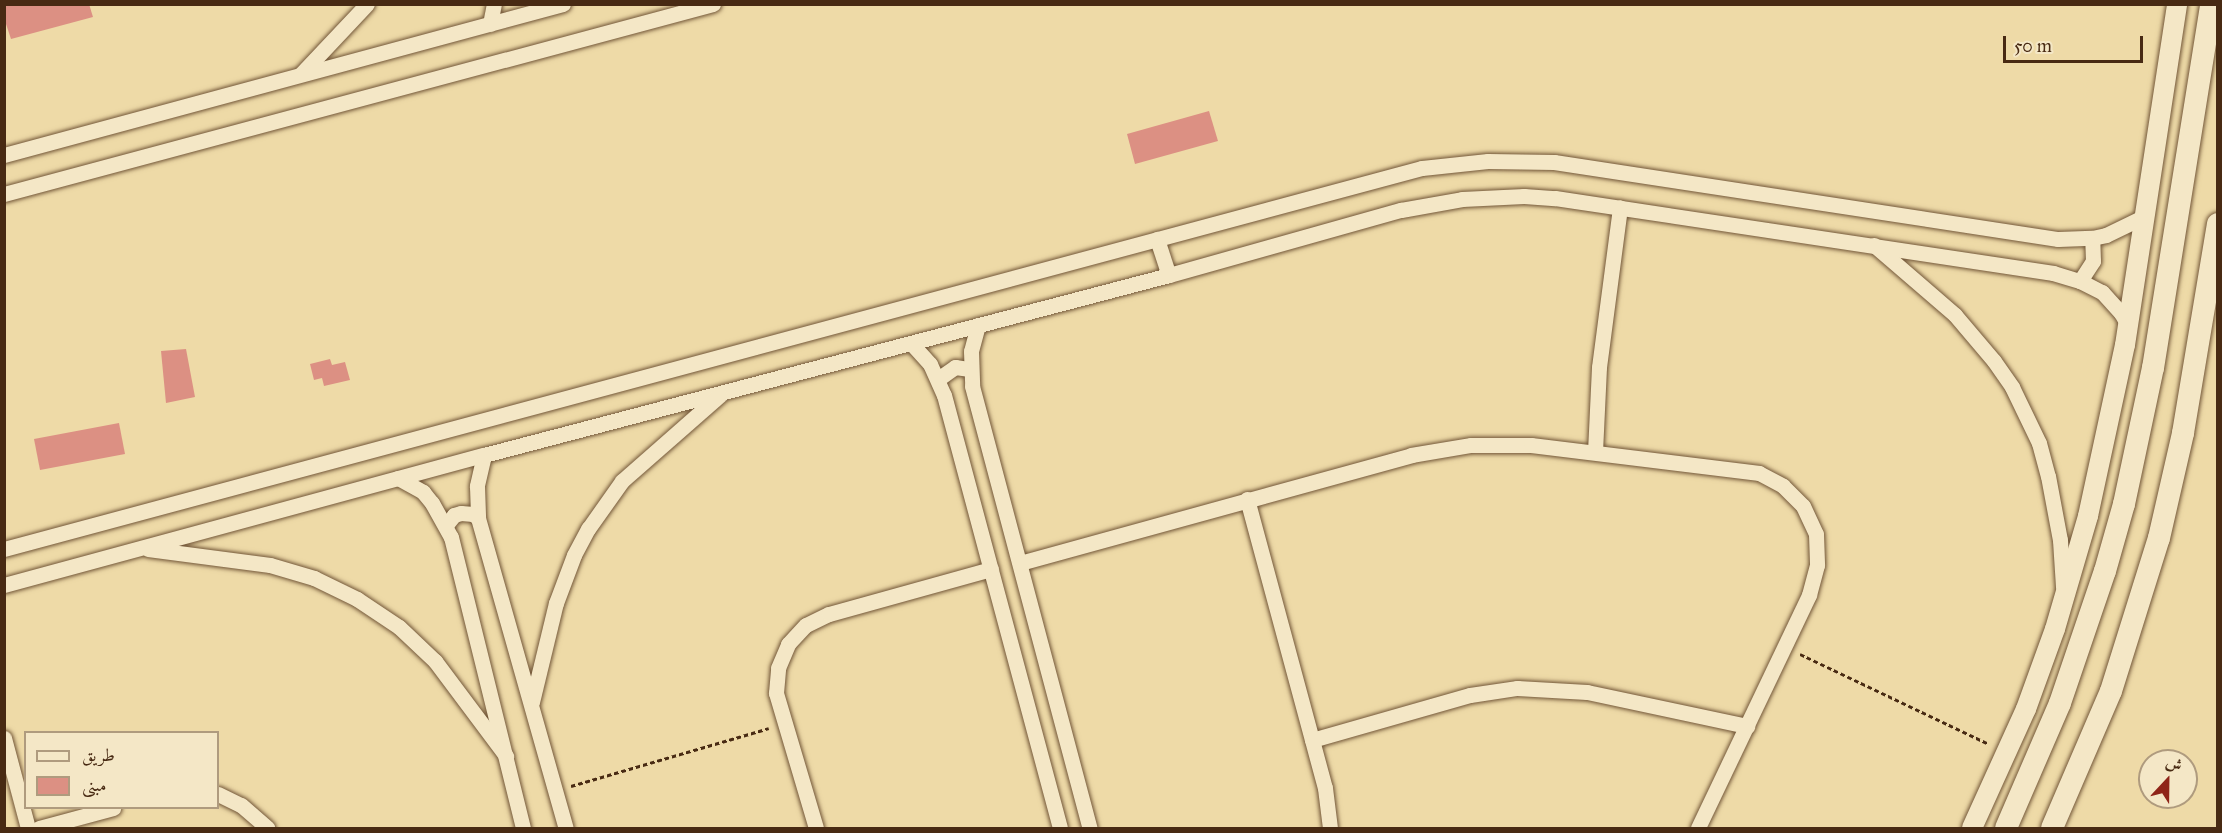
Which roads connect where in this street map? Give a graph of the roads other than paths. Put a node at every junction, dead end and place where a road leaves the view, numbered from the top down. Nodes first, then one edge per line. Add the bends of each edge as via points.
1 (367, 4) edge
2 (494, 4) edge
3 (563, 4) edge
4 (713, 4) edge
5 (2177, 4) edge
6 (2211, 4) edge
7 (490, 24) junction
8 (300, 76) junction
9 (4, 155) edge
10 (4, 194) edge
11 (1620, 207) junction
12 (2145, 216) junction
13 (2217, 224) edge
14 (2092, 238) junction
15 (1157, 239) junction
16 (1874, 245) junction
17 (1169, 275) junction
18 (2080, 280) junction
19 (2128, 325) junction
20 (978, 326) junction
21 (911, 343) junction
22 (970, 369) junction
23 (938, 379) junction
24 (723, 392) junction
25 (1595, 452) junction
26 (484, 455) junction
27 (398, 478) junction
28 (1247, 499) junction
29 (478, 518) junction
30 (446, 525) junction
31 (139, 548) junction
32 (4, 549) edge
33 (1020, 563) junction
34 (991, 569) junction
35 (4, 585) edge
36 (2064, 600) junction
37 (531, 705) junction
38 (1747, 726) junction
39 (4, 738) edge
40 (1312, 740) junction
41 (506, 756) junction
42 (219, 794) edge
43 (106, 809) edge
44 (28, 828) edge
45 (39, 828) edge
46 (267, 828) edge
47 (523, 828) edge
48 (566, 828) edge
49 (816, 828) edge
50 (1060, 828) edge
51 (1090, 828) edge
52 (1330, 828) edge
53 (1698, 828) edge
54 (1972, 828) edge
55 (2006, 828) edge
56 (2052, 828) edge

1 - 8 street
2 - 7 street
3 - 7 street
4 - 10 street
5 - 12 street
6 - 55 main road via 2153,368 2124,504 2060,703
7 - 8 street
8 - 9 street
11 - 16 street
11 - 17 street via 1524,196 1432,203
11 - 25 street via 1599,367
12 - 14 street via 2120,231
12 - 19 street
13 - 56 main road via 2182,433 2159,538 2111,691
14 - 15 street via 2058,238 1587,166 1510,160 1455,163 1389,175
14 - 18 street via 2093,261
15 - 17 street
15 - 32 street
16 - 18 street
16 - 36 street via 1976,337 2027,414 2039,443 2055,510
17 - 20 street
18 - 19 street via 2112,302
19 - 36 street via 2102,460
20 - 21 street
20 - 22 street
21 - 23 street
21 - 24 street
22 - 23 street via 949,370
22 - 33 street
23 - 34 street
24 - 26 street
24 - 37 street via 622,481 588,529 556,603
25 - 28 street via 1501,444 1441,449
25 - 38 street via 1745,469 1771,479 1803,506 1816,534 1817,566 1809,595
26 - 27 street
26 - 29 street via 477,486
27 - 30 street via 423,492
27 - 31 street
28 - 33 street
28 - 40 street
29 - 30 street via 460,513
29 - 37 street
30 - 41 street
31 - 35 street
31 - 41 street via 270,565 314,578 357,599 399,627 435,661
33 - 51 street
34 - 49 street via 829,614 806,625 788,644 778,668 776,693
34 - 50 street
36 - 54 street via 2026,709
37 - 48 street
38 - 40 street via 1587,692 1517,688 1470,695
38 - 53 street
39 - 44 street
40 - 52 street via 1325,788
41 - 47 street
42 - 46 street via 241,805
43 - 45 street

